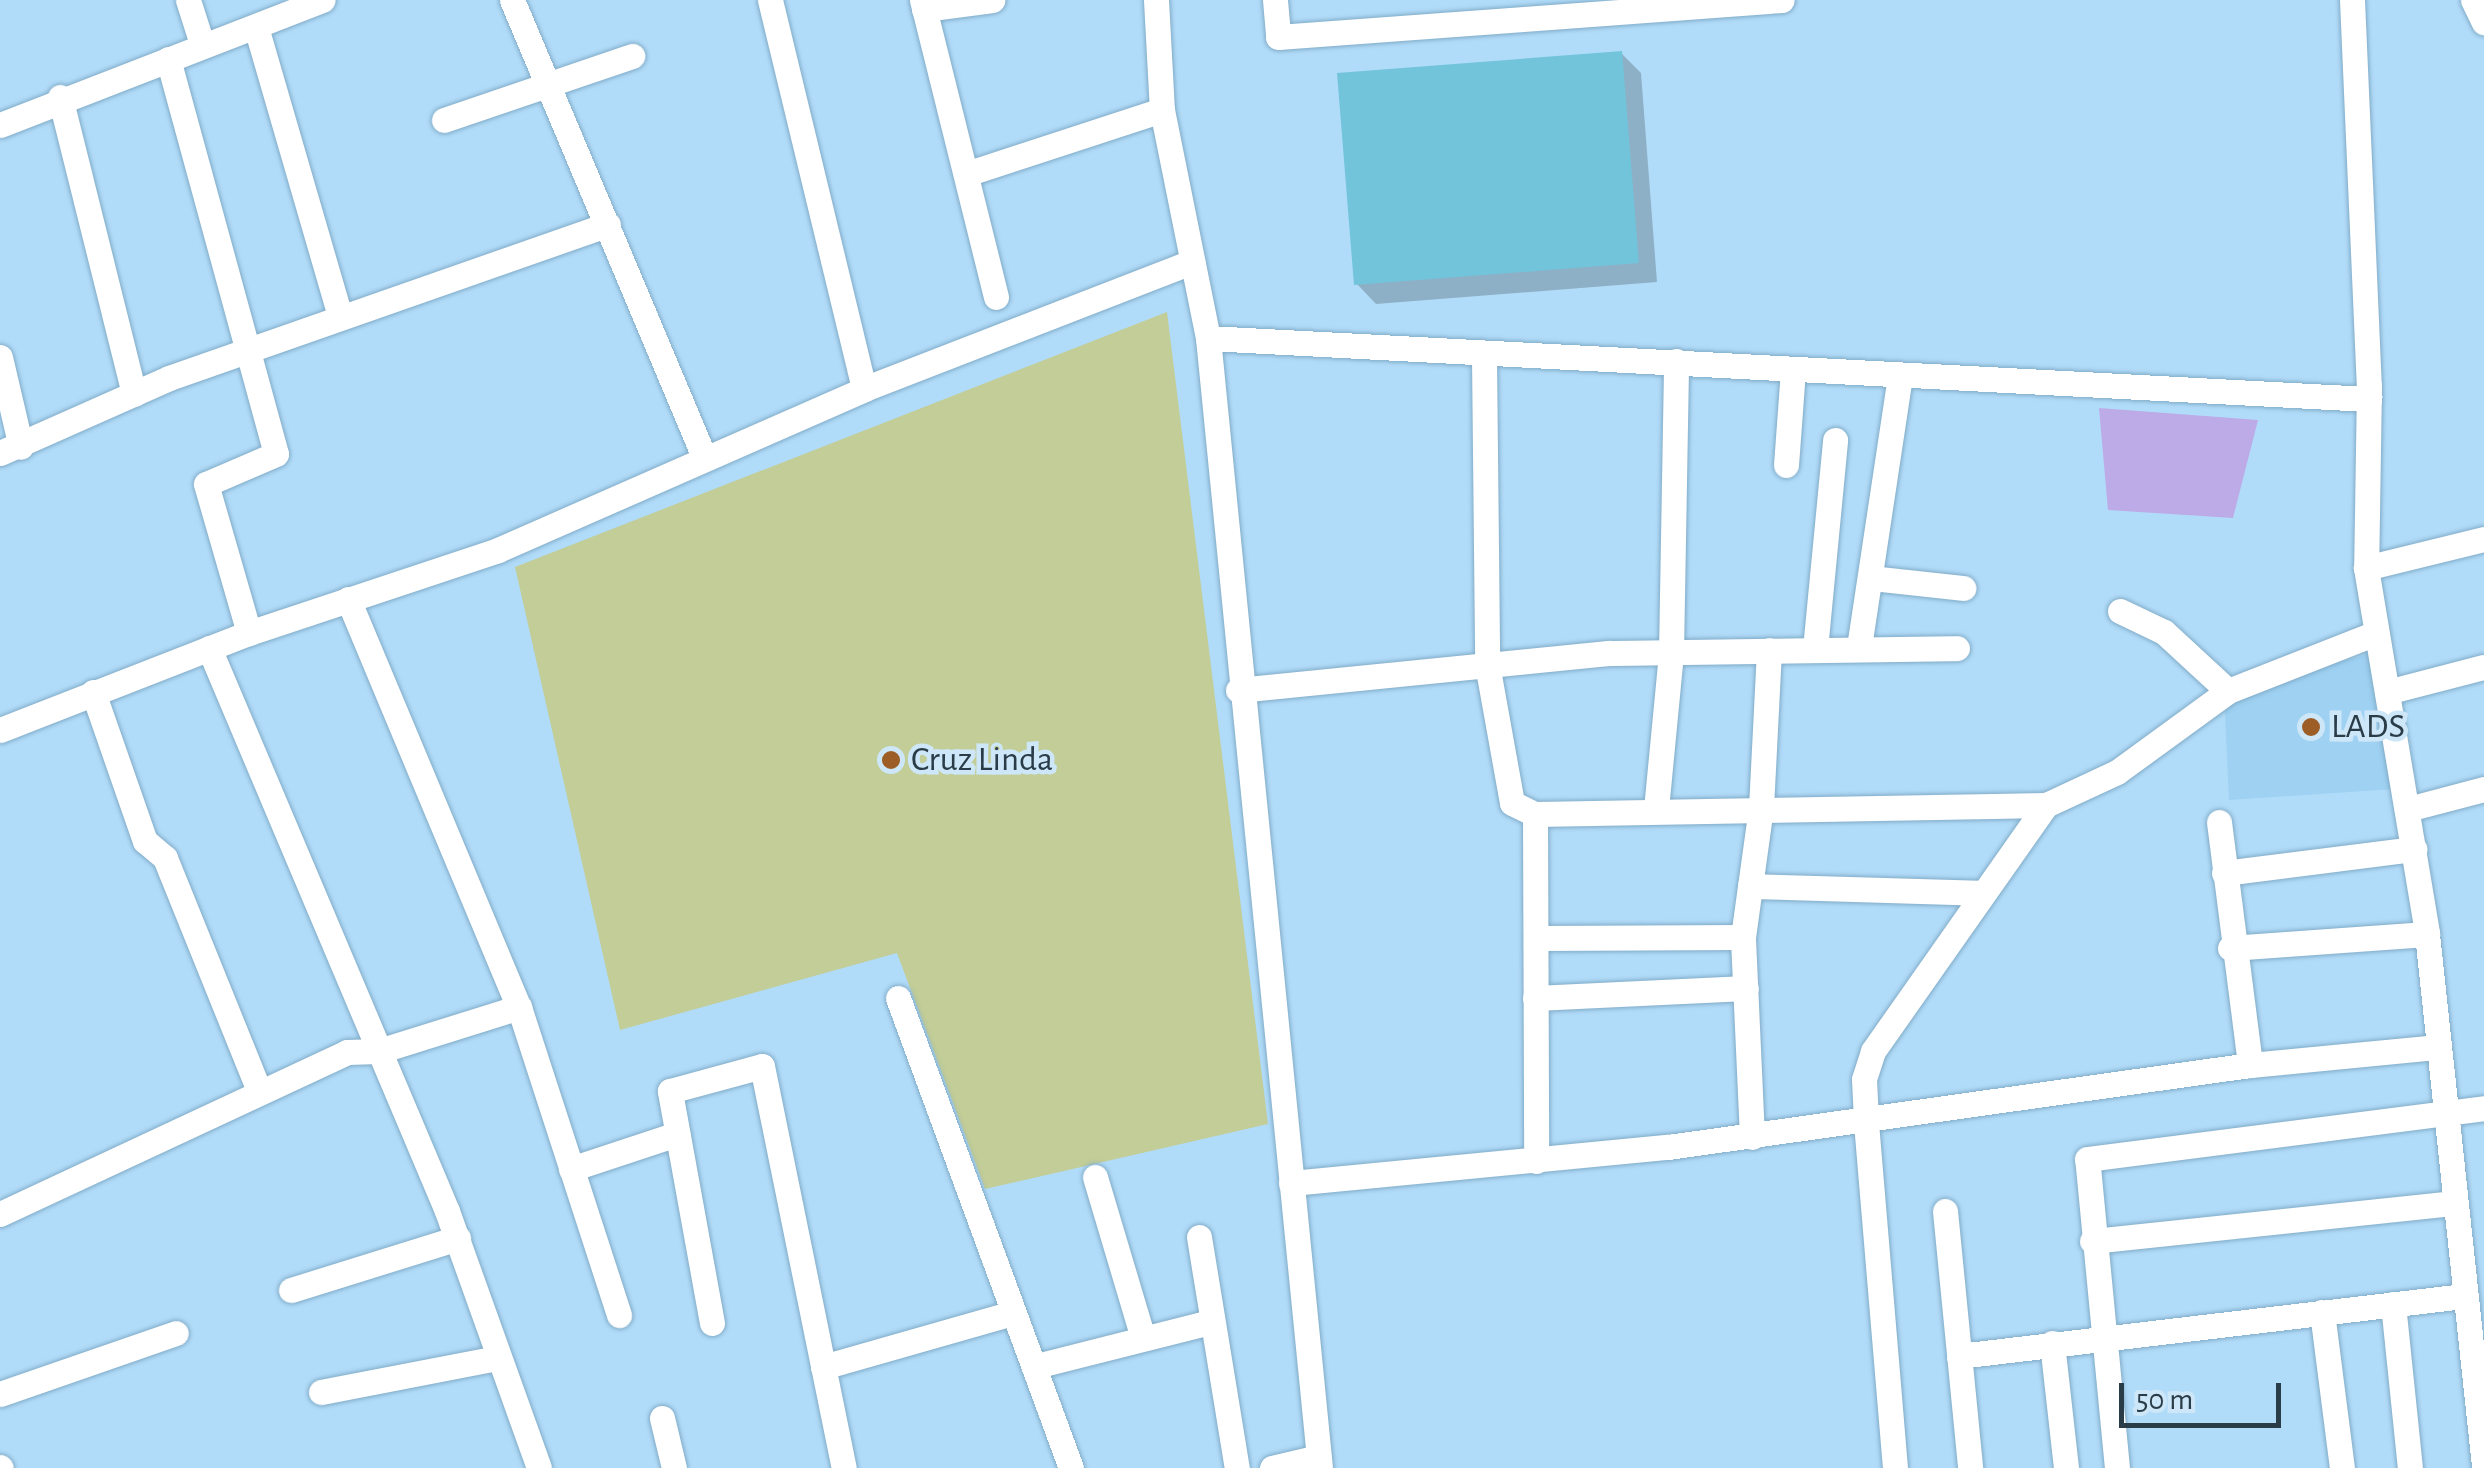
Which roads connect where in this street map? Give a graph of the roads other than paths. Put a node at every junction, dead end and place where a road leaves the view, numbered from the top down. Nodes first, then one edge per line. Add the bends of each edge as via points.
1 (188, 0) edge
2 (323, 0) edge
3 (512, 0) edge
4 (770, 0) edge
5 (992, 0) edge
6 (1156, 0) edge
7 (1275, 0) edge
8 (1782, 0) edge
9 (2352, 0) edge
10 (2473, 0) edge
11 (924, 4) edge
12 (2484, 23) edge
13 (256, 27) junction
14 (202, 44) junction
15 (632, 56) dead end
16 (168, 59) junction
17 (545, 80) junction
18 (60, 97) junction
19 (1162, 110) junction
20 (444, 120) dead end
21 (0, 125) edge
22 (966, 174) junction
23 (608, 224) junction
24 (1192, 262) junction
25 (996, 297) dead end
26 (340, 317) junction
27 (1208, 338) junction
28 (246, 350) junction
29 (0, 356) edge
30 (1484, 357) junction
31 (1676, 361) junction
32 (1794, 370) junction
33 (1900, 375) junction
34 (864, 389) junction
35 (134, 394) junction
36 (2369, 399) junction
37 (1836, 440) dead end
38 (11, 450) edge
39 (704, 457) junction
40 (1786, 465) dead end
41 (2484, 539) edge
42 (2366, 568) junction
43 (1871, 578) junction
44 (1962, 588) dead end
45 (348, 599) junction
46 (2120, 611) dead end
47 (249, 633) junction
48 (2376, 633) junction
49 (1860, 647) junction
50 (209, 648) junction
51 (1957, 648) dead end
52 (1815, 649) junction
53 (1769, 650) junction
54 (1670, 654) junction
55 (1487, 664) junction
56 (2484, 667) edge
57 (1238, 690) junction
58 (2228, 691) junction
59 (93, 692) junction
60 (2387, 692) junction
61 (0, 730) edge
62 (2484, 789) edge
63 (2046, 805) junction
64 (1761, 808) junction
65 (1656, 809) junction
66 (2408, 809) junction
67 (1535, 814) junction
68 (2219, 822) dead end
69 (2414, 848) junction
70 (2224, 873) junction
71 (1750, 886) junction
72 (1983, 893) junction
73 (2426, 934) junction
74 (1744, 937) junction
75 (1538, 938) junction
76 (2230, 948) junction
77 (1746, 988) junction
78 (898, 998) dead end
79 (1535, 998) junction
80 (519, 1007) junction
81 (2436, 1047) junction
82 (379, 1052) junction
83 (2250, 1065) junction
84 (258, 1088) junction
85 (2484, 1108) edge
86 (2446, 1115) junction
87 (1866, 1120) junction
88 (678, 1134) junction
89 (1752, 1137) junction
90 (1536, 1160) junction
91 (571, 1169) junction
92 (1095, 1177) dead end
93 (1291, 1184) junction
94 (2454, 1202) junction
95 (1944, 1211) dead end
96 (0, 1214) edge
97 (1199, 1237) dead end
98 (458, 1238) junction
99 (2092, 1241) junction
100 (291, 1290) dead end
101 (2464, 1296) junction
102 (2393, 1304) junction
103 (2322, 1312) junction
104 (1012, 1313) junction
105 (619, 1315) dead end
106 (1210, 1322) junction
107 (712, 1323) dead end
108 (176, 1333) dead end
109 (1142, 1335) junction
110 (2102, 1337) junction
111 (2052, 1343) junction
112 (1959, 1356) junction
113 (498, 1358) junction
114 (1036, 1366) junction
115 (822, 1367) junction
116 (321, 1392) dead end
117 (0, 1394) edge
118 (662, 1418) dead end
119 (1320, 1462) edge
120 (2484, 1466) edge
121 (539, 1468) edge
122 (674, 1468) edge
123 (844, 1468) edge
124 (1072, 1468) edge
125 (1238, 1468) edge
126 (1272, 1468) edge
127 (1895, 1468) edge
128 (1970, 1468) edge
129 (2066, 1468) edge
130 (2117, 1468) edge
131 (2342, 1468) edge
132 (2410, 1468) edge

1 - 14 street
2 - 13 street
3 - 17 street
4 - 34 street
5 - 11 street
6 - 19 street
7 - 8 street via 1278,38
9 - 36 street
10 - 12 street
11 - 22 street
13 - 14 street
13 - 26 street
14 - 16 street
15 - 17 street
16 - 18 street
16 - 28 street
17 - 20 street
17 - 23 street
18 - 21 street
18 - 35 street
19 - 22 street
19 - 24 street
22 - 25 street
23 - 26 street
23 - 39 street
24 - 27 street
24 - 34 street
26 - 28 street
27 - 30 street
27 - 57 street
28 - 35 street
28 - 47 street via 276,454 210,480 206,490
29 - 38 street
30 - 31 street
30 - 55 street
31 - 32 street
31 - 54 street
32 - 33 street
32 - 40 street
33 - 36 street
33 - 43 street
34 - 39 street
35 - 38 street
36 - 42 street
37 - 52 street
39 - 45 street via 498,550
41 - 42 street
42 - 48 street
43 - 44 street
43 - 49 street
45 - 47 street
45 - 80 street
46 - 58 street via 2175,641
47 - 50 street
48 - 58 street
48 - 60 street
49 - 51 street
49 - 52 street
50 - 59 street
50 - 82 street
52 - 53 street
53 - 54 street
53 - 64 street
54 - 55 street
54 - 65 street
55 - 57 street
55 - 67 street via 1512,802
56 - 60 street
57 - 93 street
58 - 63 street via 2117,772
59 - 61 street
59 - 84 street via 145,842 165,858
60 - 66 street
62 - 66 street
63 - 64 street
63 - 72 street
64 - 65 street
64 - 71 street
65 - 67 street
66 - 69 street
67 - 75 street
68 - 70 street
69 - 70 street
69 - 73 street
70 - 76 street
71 - 72 street
71 - 74 street
72 - 87 street via 1874,1051 1864,1080
73 - 76 street
73 - 81 street
74 - 75 street
74 - 77 street
75 - 79 street
76 - 83 street
77 - 79 street
77 - 89 street
78 - 104 street
79 - 90 street
80 - 82 street
80 - 91 street
81 - 83 street
81 - 86 street
82 - 84 street via 347,1052
82 - 98 street
83 - 87 street
84 - 96 street
85 - 86 street
86 - 94 street
86 - 99 street via 2092,1157 2084,1166
87 - 89 street
87 - 127 street
88 - 91 street
88 - 107 street
88 - 115 street via 670,1091 675,1087 766,1068
89 - 90 street
90 - 93 street
91 - 105 street
92 - 109 street
93 - 119 street
94 - 99 street
94 - 101 street
95 - 112 street
97 - 106 street
98 - 100 street
98 - 113 street
99 - 110 street
101 - 102 street
101 - 120 street
102 - 103 street
102 - 132 street
103 - 110 street
103 - 131 street
104 - 114 street
104 - 115 street
106 - 109 street
106 - 125 street
108 - 117 street
109 - 114 street
110 - 111 street
110 - 130 street
111 - 112 street
111 - 129 street
112 - 128 street
113 - 116 street
113 - 121 street
114 - 124 street
115 - 123 street
118 - 122 street
119 - 126 street

